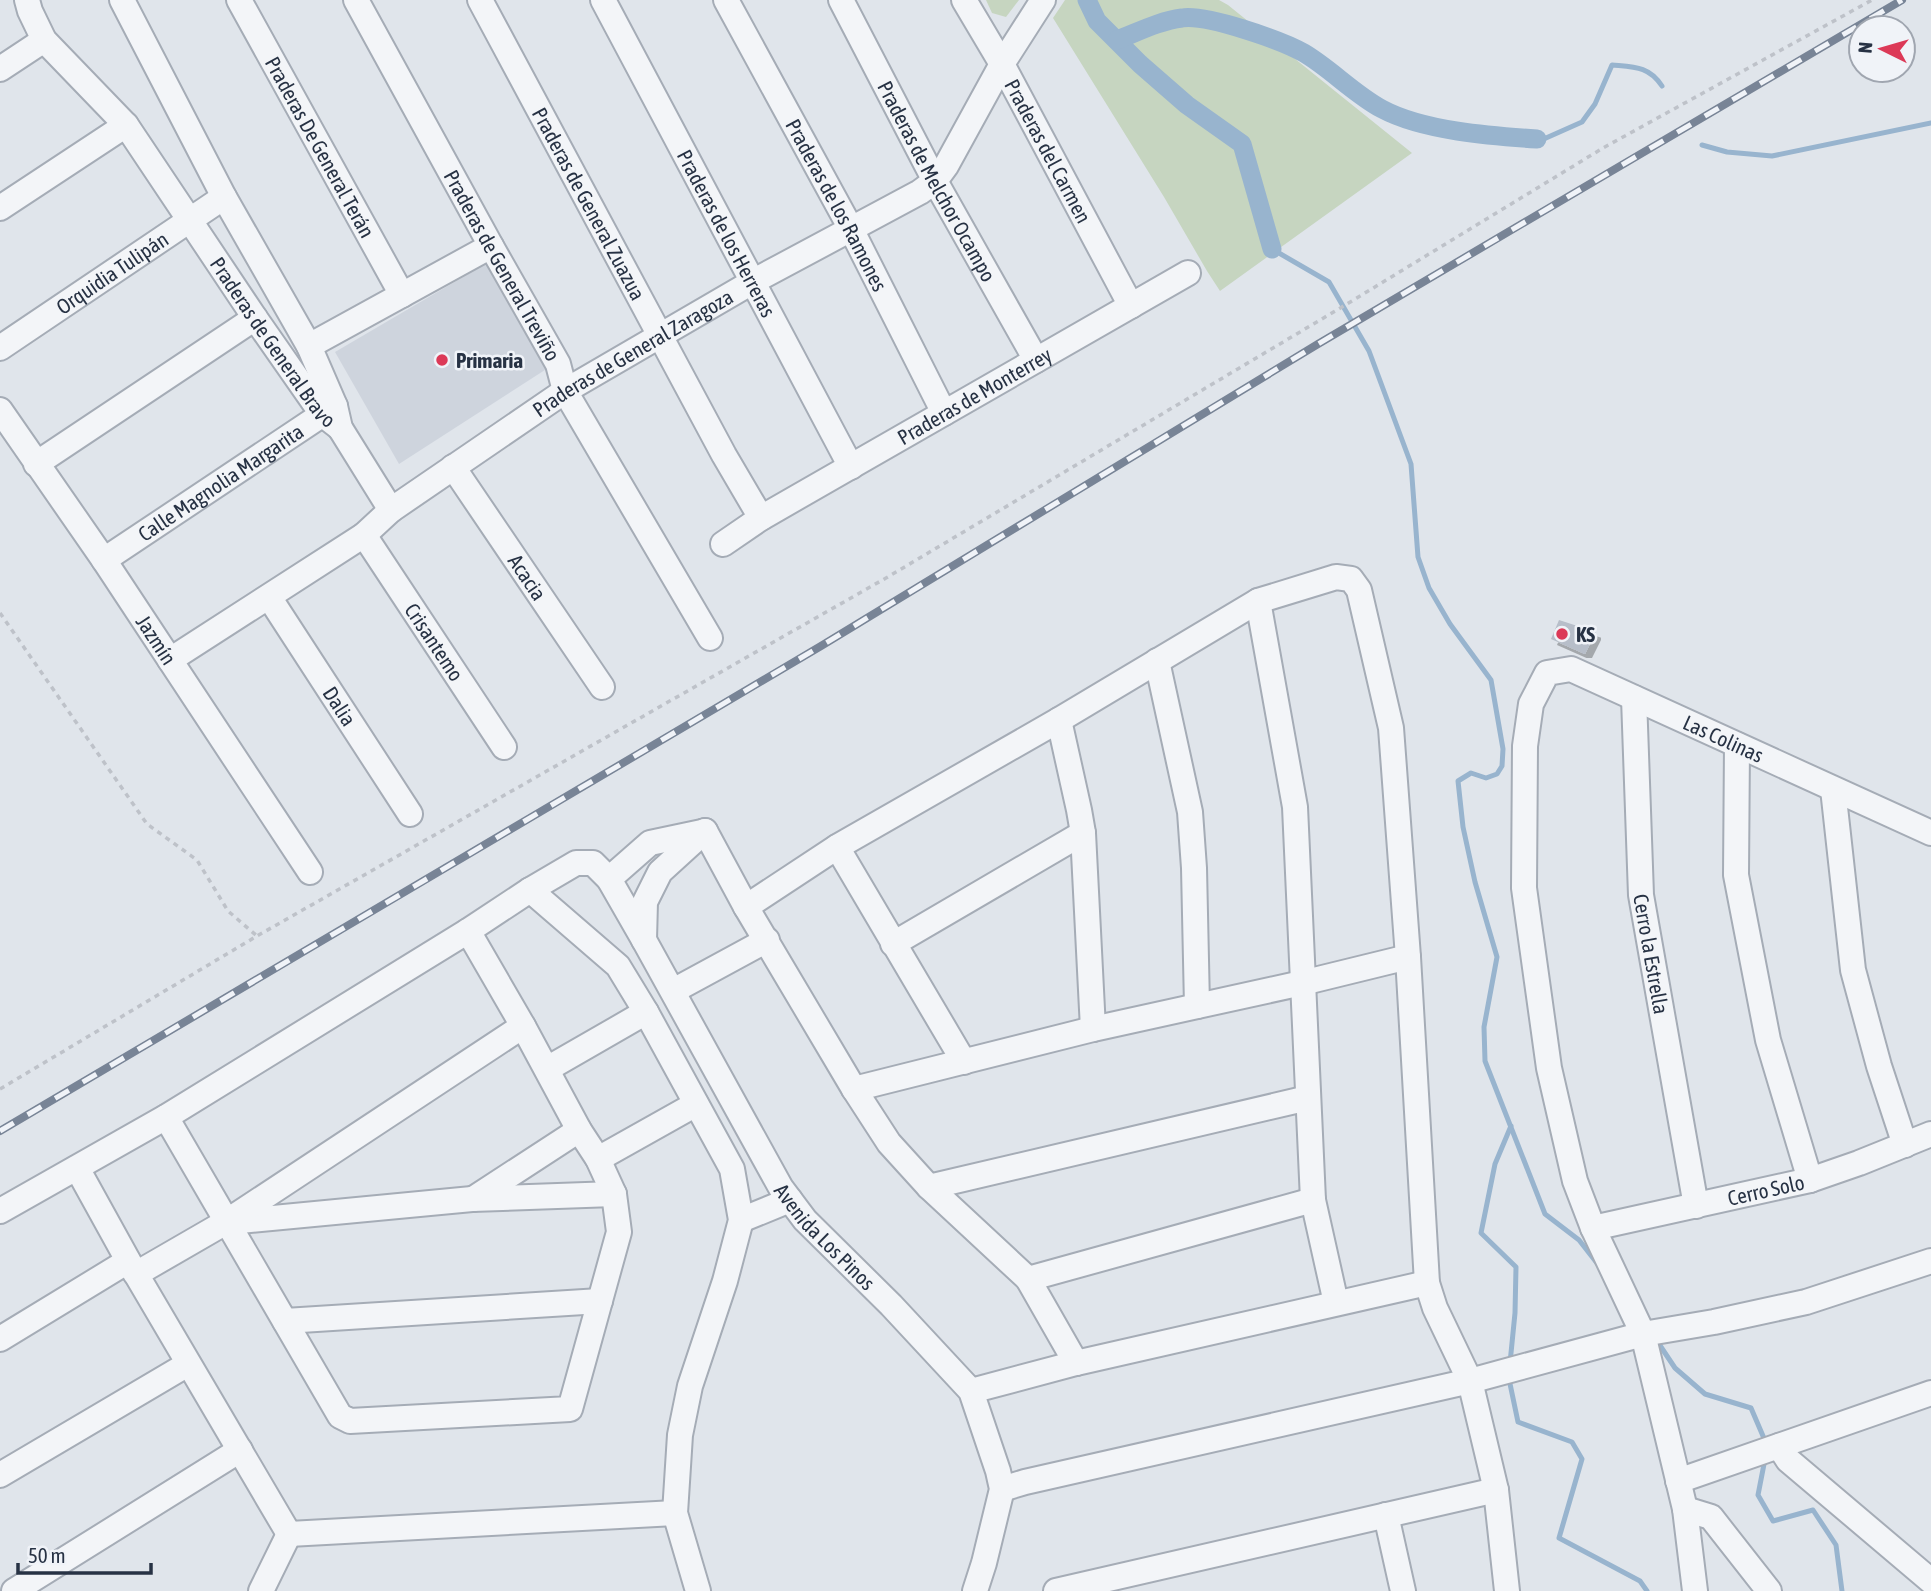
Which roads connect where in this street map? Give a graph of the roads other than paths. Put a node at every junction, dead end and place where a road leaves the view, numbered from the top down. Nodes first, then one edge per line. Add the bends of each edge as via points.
1 (27, 0) edge
2 (122, 0) edge
3 (239, 0) edge
4 (356, 0) edge
5 (480, 0) edge
6 (603, 0) edge
7 (726, 0) edge
8 (841, 0) edge
9 (964, 0) edge
10 (1042, 0) edge
11 (44, 40) junction
12 (1002, 64) junction
13 (0, 69) edge
14 (126, 125) junction
15 (935, 181) junction
16 (225, 197) junction
17 (0, 208) edge
18 (191, 220) junction
19 (851, 229) junction
20 (491, 246) junction
21 (1188, 273) dead end
22 (754, 281) junction
23 (402, 295) junction
24 (1131, 306) junction
25 (255, 318) junction
26 (660, 336) junction
27 (309, 346) junction
28 (0, 348) edge
29 (1036, 360) junction
30 (565, 391) junction
31 (0, 410) edge
32 (944, 413) junction
33 (332, 416) junction
34 (36, 464) junction
35 (453, 467) junction
36 (851, 467) junction
37 (391, 510) junction
38 (761, 518) junction
39 (364, 535) junction
40 (723, 544) dead end
41 (104, 560) junction
42 (269, 597) junction
43 (1258, 601) junction
44 (709, 638) dead end
45 (170, 660) junction
46 (1157, 661) junction
47 (602, 687) dead end
48 (1634, 698) junction
49 (1059, 720) junction
50 (1737, 745) junction
51 (504, 747) dead end
52 (1833, 789) junction
53 (410, 814) dead end
54 (705, 831) junction
55 (1083, 833) junction
56 (1931, 833) edge
57 (838, 847) junction
58 (310, 872) dead end
59 (609, 879) junction
60 (530, 890) junction
61 (746, 907) junction
62 (468, 931) junction
63 (644, 940) junction
64 (766, 940) junction
65 (893, 944) junction
66 (1408, 957) junction
67 (1302, 983) junction
68 (673, 990) junction
69 (1197, 1006) junction
70 (646, 1012) junction
71 (523, 1026) junction
72 (1093, 1029) junction
73 (964, 1062) junction
74 (547, 1069) junction
75 (854, 1089) junction
76 (1308, 1098) junction
77 (696, 1104) junction
78 (166, 1117) junction
79 (579, 1130) junction
80 (1931, 1134) edge
81 (1905, 1145) junction
82 (598, 1159) junction
83 (77, 1168) junction
84 (1810, 1180) junction
85 (929, 1188) junction
86 (614, 1194) junction
87 (472, 1199) junction
88 (790, 1200) junction
89 (1312, 1200) junction
90 (1696, 1206) junction
91 (0, 1211) edge
92 (741, 1220) junction
93 (226, 1222) junction
94 (1593, 1228) junction
95 (1931, 1261) edge
96 (132, 1268) junction
97 (1028, 1279) junction
98 (1427, 1283) junction
99 (600, 1301) junction
100 (1336, 1303) junction
101 (285, 1321) junction
102 (1643, 1334) junction
103 (0, 1339) edge
104 (1076, 1363) junction
105 (188, 1364) junction
106 (1470, 1381) junction
107 (971, 1391) junction
108 (1931, 1393) edge
109 (1779, 1446) junction
110 (240, 1450) junction
111 (0, 1475) edge
112 (1678, 1481) junction
113 (1002, 1489) junction
114 (1496, 1490) junction
115 (1685, 1508) junction
116 (676, 1513) junction
117 (1386, 1515) junction
118 (289, 1534) junction
119 (1931, 1581) edge
120 (1092, 1587) edge
121 (14, 1591) edge
122 (261, 1591) edge
123 (698, 1591) edge
124 (975, 1591) edge
125 (1056, 1591) edge
126 (1403, 1591) edge
127 (1507, 1591) edge
128 (1695, 1591) edge
129 (1769, 1591) edge

1 - 11 street, Praderas de General Bravo
2 - 16 street, Praderas de General Bravo
3 - 23 street, Praderas De General Terán
4 - 20 street, Praderas de General Treviño
5 - 26 street, Praderas de General Zuazua
6 - 22 street, Praderas de los Herreras
7 - 19 street, Praderas de los Ramones
8 - 15 street, Praderas de Melchor Ocampo
9 - 12 street, Praderas del Carmen
10 - 12 street, Praderas de General Zaragoza
11 - 13 street
11 - 14 street, Praderas de General Bravo
12 - 15 street, Praderas de General Zaragoza
12 - 24 street, Praderas del Carmen
14 - 17 street
14 - 18 street, Praderas de General Bravo
15 - 19 street, Praderas de General Zaragoza
15 - 29 street, Praderas de Melchor Ocampo
16 - 18 street, Orquidia Tulipán
16 - 27 street, Praderas de General Bravo
18 - 25 street, Praderas de General Bravo
18 - 28 street, Orquidia Tulipán
19 - 22 street, Praderas de General Zaragoza
19 - 32 street, Praderas de los Ramones
20 - 23 street
20 - 30 street, Praderas de General Treviño via 558,364
21 - 24 street, Praderas de Monterrey
22 - 26 street, Praderas de General Zaragoza
22 - 36 street, Praderas de los Herreras
23 - 27 street
24 - 29 street, Praderas de Monterrey
25 - 33 street, Praderas de General Bravo
25 - 34 street
26 - 30 street, Praderas de General Zaragoza
26 - 38 street, Praderas de General Zuazua
27 - 33 street, Praderas de General Bravo
29 - 32 street, Praderas de Monterrey
30 - 35 street, Praderas de General Zaragoza
30 - 44 street, Praderas de General Treviño
31 - 34 street, Jazmín
32 - 36 street, Praderas de Monterrey
33 - 37 street
33 - 41 street, Calle Magnolia Margarita
34 - 41 street, Jazmín
35 - 37 street, Praderas de General Zaragoza
35 - 47 street, Acacia
36 - 38 street, Praderas de Monterrey
37 - 39 street, Praderas de General Zaragoza
38 - 40 street, Praderas de Monterrey
39 - 42 street, Praderas de General Zaragoza
39 - 51 street, Crisantemo
41 - 45 street, Jazmín
42 - 45 street, Praderas de General Zaragoza
42 - 53 street, Dalia
43 - 46 street
43 - 66 street via 1336,577 1351,579 1359,590 1391,728
43 - 67 street via 1295,807
45 - 58 street, Jazmín
46 - 49 street
46 - 69 street via 1190,812
48 - 50 street, Las Colinas
48 - 90 street, Cerro la Estrella via 1641,895
48 - 94 street, Las Colinas via 1571,669 1547,673 1531,704 1525,746 1524,888 1549,1068 1576,1181
49 - 55 street
49 - 57 street
50 - 52 street, Las Colinas
50 - 84 street via 1736,874 1768,1040
52 - 56 street, Las Colinas
52 - 81 street via 1853,970
54 - 59 street via 650,842
54 - 61 street
54 - 63 street via 660,872 645,902
55 - 65 street
55 - 72 street
57 - 61 street
57 - 65 street
59 - 60 street via 593,863 576,863
59 - 63 street, Avenida Los Pinos
60 - 62 street
60 - 70 street via 618,966
61 - 64 street
62 - 71 street
62 - 78 street
63 - 68 street, Avenida Los Pinos
64 - 68 street
64 - 75 street
65 - 73 street
66 - 67 street
66 - 98 street
67 - 69 street
67 - 76 street
68 - 88 street, Avenida Los Pinos
69 - 72 street
70 - 74 street
70 - 77 street
71 - 74 street
71 - 93 street
72 - 73 street
73 - 75 street
74 - 79 street
75 - 85 street via 889,1143
76 - 85 street
76 - 89 street
77 - 82 street
77 - 92 street via 732,1169
78 - 83 street
78 - 93 street
79 - 82 street
79 - 87 street
80 - 81 street, Cerro Solo
81 - 84 street, Cerro Solo
82 - 86 street
83 - 91 street
83 - 96 street
84 - 90 street, Cerro Solo
85 - 97 street
86 - 87 street
86 - 99 street via 619,1232
87 - 93 street
88 - 92 street
88 - 107 street, Avenida Los Pinos
89 - 97 street
89 - 100 street
90 - 94 street, Cerro Solo
92 - 116 street via 690,1386 681,1435
93 - 96 street
93 - 101 street
94 - 102 street
95 - 102 street via 1806,1302
96 - 103 street
96 - 105 street
97 - 104 street
98 - 100 street
98 - 106 street
99 - 101 street
99 - 101 street via 570,1409 350,1421 340,1416
100 - 104 street
102 - 106 street
102 - 112 street
104 - 107 street
105 - 110 street
105 - 111 street
106 - 113 street
106 - 114 street
107 - 113 street, Avenida Los Pinos
108 - 109 street
109 - 112 street
109 - 119 street via 1788,1460
110 - 118 street
110 - 121 street
112 - 115 street
113 - 124 street, Avenida Los Pinos
114 - 117 street
114 - 127 street
115 - 128 street
115 - 129 street via 1711,1517
116 - 118 street
116 - 123 street
117 - 120 street
117 - 126 street
118 - 122 street
120 - 125 street

